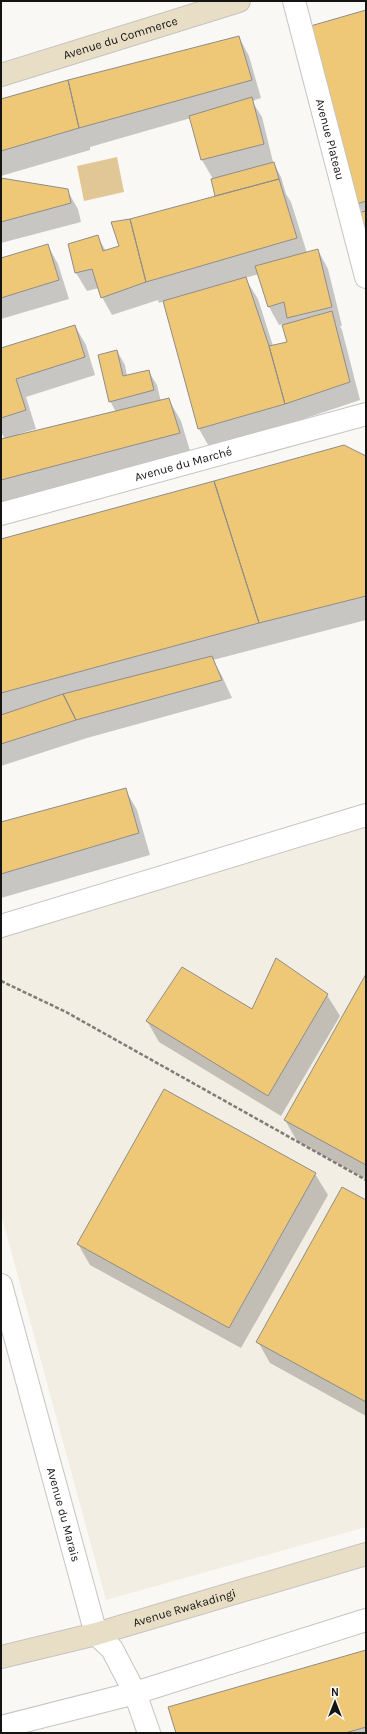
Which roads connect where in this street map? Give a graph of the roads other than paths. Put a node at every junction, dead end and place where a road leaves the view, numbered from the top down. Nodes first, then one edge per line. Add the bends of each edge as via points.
1 (239, 1) edge
2 (294, 1) edge
3 (1, 75) edge
4 (366, 277) edge
5 (366, 414) edge
6 (1, 514) edge
7 (366, 815) edge
8 (1, 926) edge
9 (1, 1285) edge
10 (366, 1554) edge
11 (366, 1620) edge
12 (96, 1634) junction
13 (1, 1657) edge
14 (135, 1693) junction
15 (1, 1727) edge
16 (149, 1733) edge

1 - 3 street, Avenue du Commerce
2 - 4 street, Avenue Plateau
5 - 6 street, Avenue du Marché
7 - 8 street
9 - 12 street, Avenue du Marais
10 - 12 street, Avenue Rwakadingi
11 - 14 street
12 - 13 street, Avenue Rwakadingi
12 - 14 street via 112,1649
14 - 15 street
14 - 16 street

